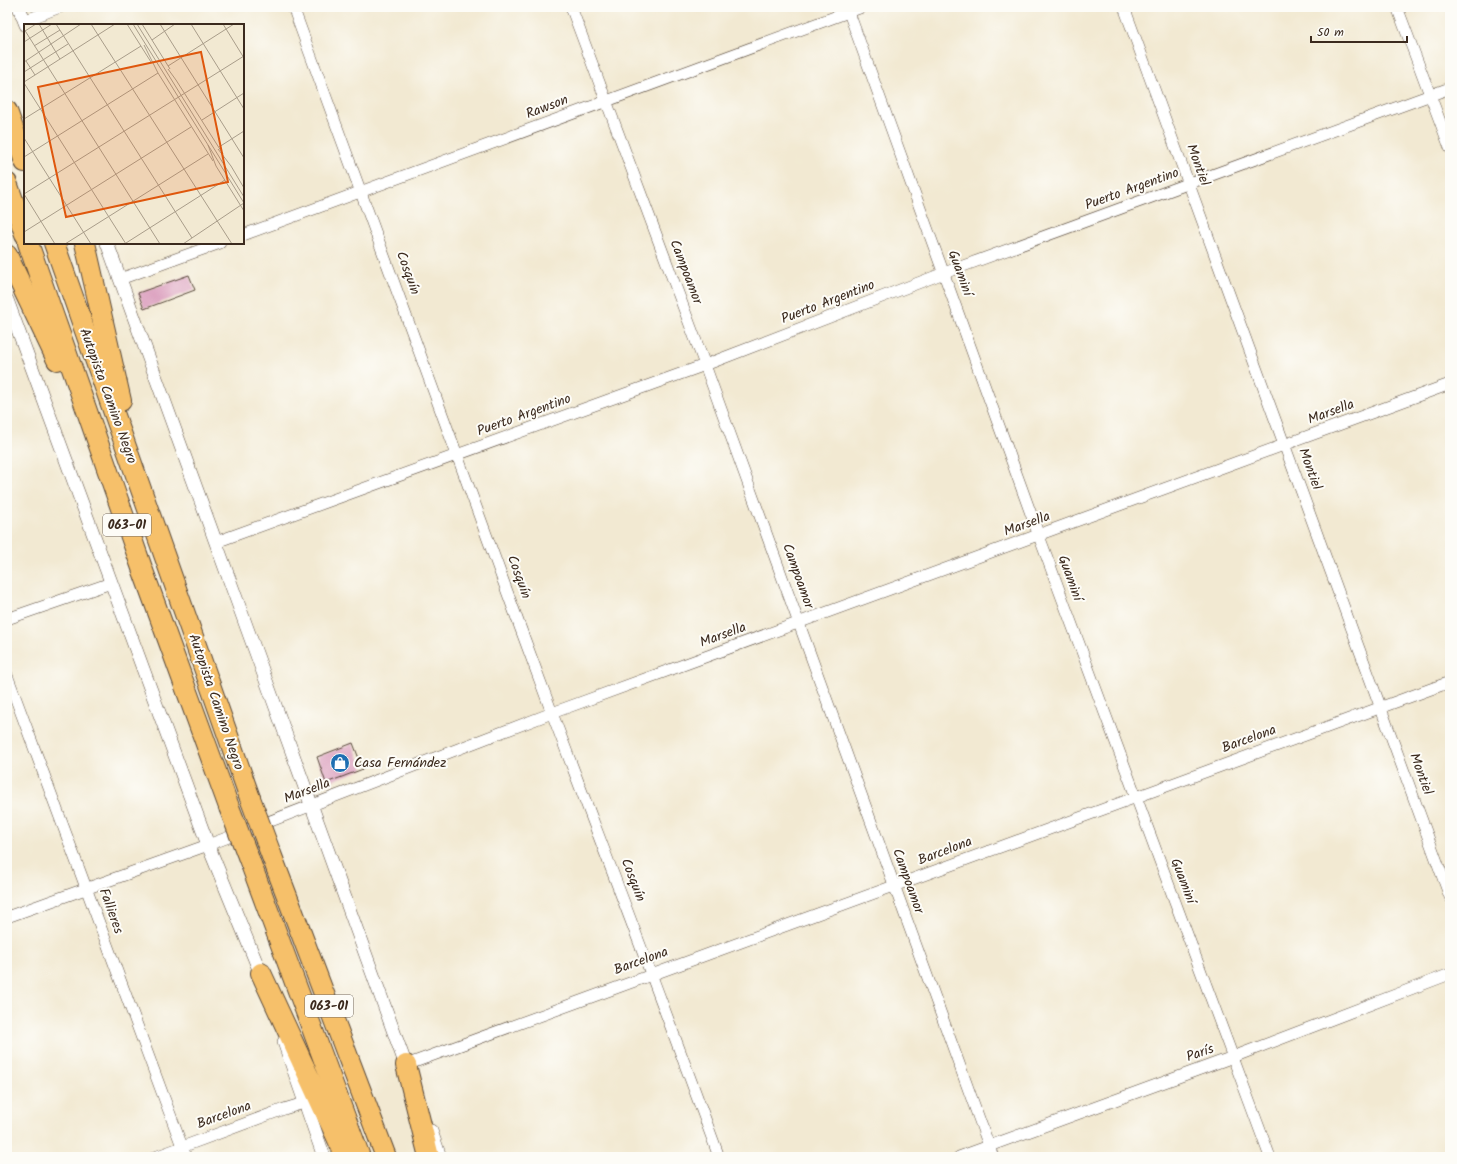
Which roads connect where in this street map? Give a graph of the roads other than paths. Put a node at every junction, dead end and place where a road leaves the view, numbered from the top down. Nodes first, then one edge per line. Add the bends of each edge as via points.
1 (19, 7) edge
2 (60, 7) edge
3 (293, 7) edge
4 (571, 7) edge
5 (862, 7) edge
6 (1124, 7) edge
7 (1397, 7) edge
8 (848, 9) edge
9 (25, 23) edge
10 (1450, 88) edge
11 (1431, 96) junction
12 (606, 101) junction
13 (7, 111) edge
14 (1450, 148) edge
15 (24, 159) edge
16 (7, 183) edge
17 (1189, 184) junction
18 (363, 192) junction
19 (24, 231) edge
20 (244, 235) edge
21 (28, 244) edge
22 (54, 244) edge
23 (86, 244) edge
24 (107, 244) edge
25 (217, 244) edge
26 (7, 255) edge
27 (944, 273) junction
28 (120, 279) junction
29 (7, 300) edge
30 (10, 322) edge
31 (705, 365) junction
32 (1450, 384) edge
33 (1285, 445) junction
34 (458, 455) junction
35 (139, 483) junction
36 (1039, 536) junction
37 (216, 542) junction
38 (143, 571) junction
39 (112, 583) junction
40 (7, 619) edge
41 (799, 623) junction
42 (7, 675) edge
43 (1450, 682) edge
44 (1380, 707) junction
45 (552, 713) junction
46 (1135, 796) junction
47 (311, 805) junction
48 (208, 845) junction
49 (894, 886) junction
50 (87, 889) junction
51 (1450, 897) edge
52 (7, 917) edge
53 (261, 973) junction
54 (652, 973) junction
55 (1450, 974) edge
56 (1233, 1057) junction
57 (406, 1065) junction
58 (304, 1103) junction
59 (989, 1146) junction
60 (184, 1152) edge
61 (155, 1157) edge
62 (324, 1157) edge
63 (346, 1157) edge
64 (360, 1157) edge
65 (386, 1157) edge
66 (429, 1157) edge
67 (440, 1157) edge
68 (719, 1157) edge
69 (959, 1157) edge
70 (993, 1157) edge
71 (1270, 1157) edge

1 - 9 street
2 - 9 street
3 - 18 street, Cosquín
4 - 12 street, Campoamor
5 - 8 street, Rawson
6 - 17 street, Montiel
7 - 11 street
8 - 12 street, Rawson
8 - 27 street, Guaminí
10 - 11 street, Puerto Argentino
11 - 14 street
11 - 17 street, Puerto Argentino
12 - 18 street, Rawson
12 - 31 street, Campoamor
13 - 15 highway
16 - 19 highway
17 - 27 street, Puerto Argentino
17 - 33 street, Montiel
18 - 20 street, Rawson
18 - 34 street, Cosquín
21 - 38 highway, Autopista Camino Negro / 063-01
22 - 35 highway, Autopista Camino Negro / 063-01
23 - 35 highway
24 - 28 street
25 - 28 street
26 - 38 highway via 64,376 115,510
27 - 31 street, Puerto Argentino
27 - 36 street, Guaminí
28 - 37 street
29 - 30 street
30 - 39 street
31 - 34 street, Puerto Argentino
31 - 41 street, Campoamor
32 - 33 street, Marsella
33 - 36 street, Marsella
33 - 44 street, Montiel
34 - 37 street, Puerto Argentino
34 - 45 street, Cosquín
35 - 65 highway, Autopista Camino Negro / 063-01, bridge via 250,798
36 - 41 street, Marsella
36 - 46 street, Guaminí
37 - 47 street
38 - 64 highway, Autopista Camino Negro / 063-01, bridge
39 - 40 street
39 - 48 street
41 - 45 street, Marsella
41 - 49 street, Campoamor
42 - 50 street, Fallieres
43 - 44 street, Barcelona
44 - 46 street, Barcelona
44 - 51 street, Montiel
45 - 47 street, Marsella
45 - 54 street, Cosquín
46 - 49 street, Barcelona
46 - 56 street, Guaminí
47 - 48 street, Marsella
47 - 57 street
48 - 50 street, Marsella
48 - 53 street
49 - 54 street, Barcelona
49 - 59 street, Campoamor
50 - 52 street, Marsella
50 - 60 street, Fallieres
53 - 58 street
53 - 63 highway
54 - 57 street, Barcelona
54 - 68 street, Cosquín
55 - 56 street, París
56 - 59 street, París
56 - 71 street, Guaminí
57 - 66 highway
57 - 67 street
58 - 60 street, Barcelona via 284,1109
58 - 62 street
59 - 69 street, París
59 - 70 street, Campoamor
60 - 61 street, Barcelona

